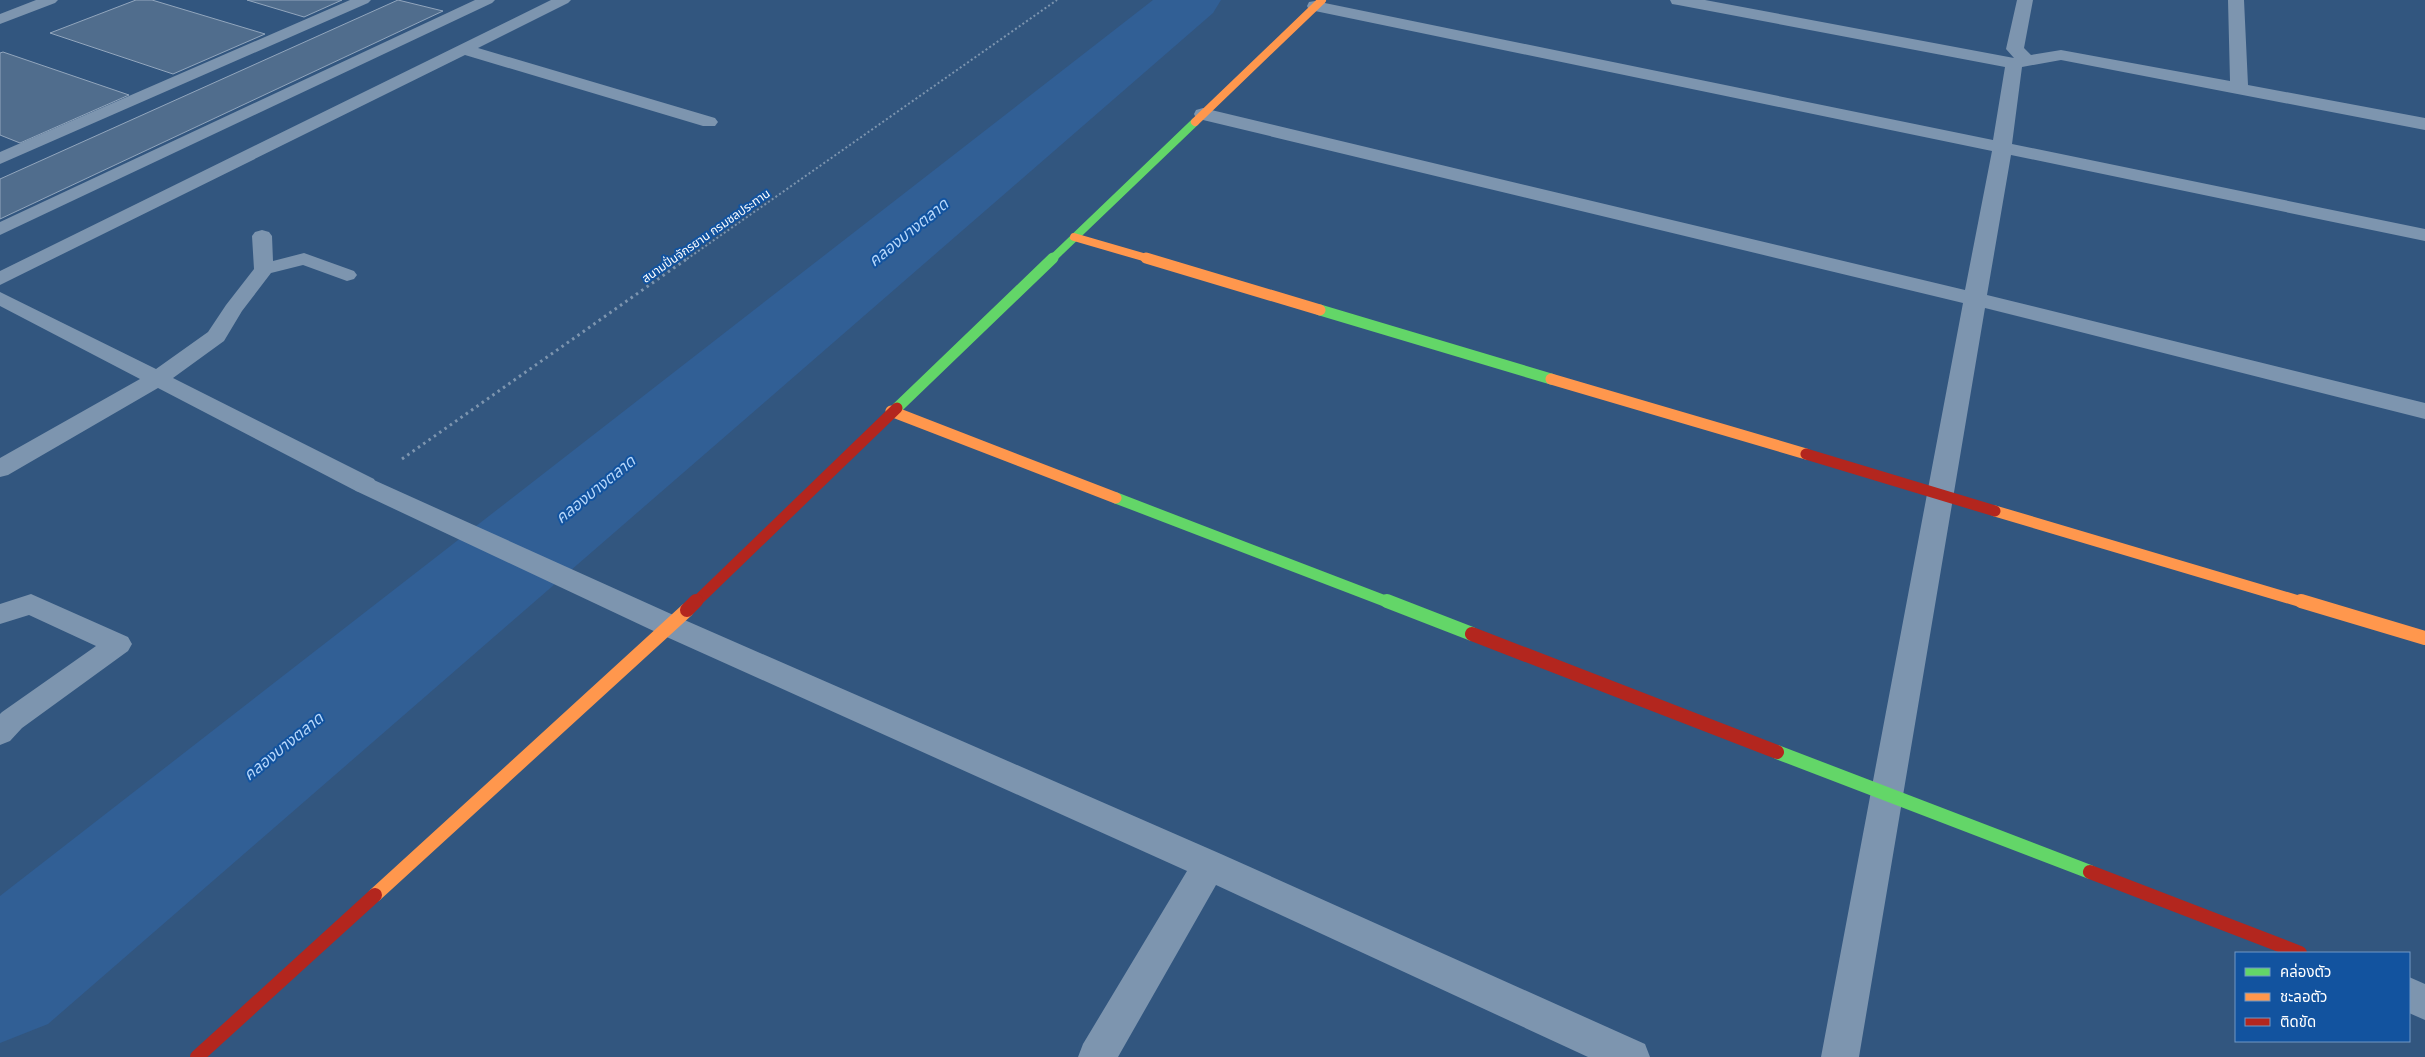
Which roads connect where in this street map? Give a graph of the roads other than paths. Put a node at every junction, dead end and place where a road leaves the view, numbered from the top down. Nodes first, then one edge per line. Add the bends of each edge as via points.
1 (50, 0) edge
2 (363, 0) edge
3 (487, 0) edge
4 (563, 0) edge
5 (1678, 0) edge
6 (2025, 0) edge
7 (2236, 0) edge
8 (1319, 3) edge
9 (0, 19) edge
10 (463, 49) junction
11 (2021, 62) junction
12 (2239, 88) junction
13 (1202, 114) junction
14 (709, 122) dead end
15 (2425, 124) edge
16 (2002, 148) junction
17 (0, 159) edge
18 (0, 229) edge
19 (2425, 235) edge
20 (262, 236) dead end
21 (1074, 237) junction
22 (264, 269) junction
23 (347, 275) dead end
24 (0, 279) edge
25 (0, 298) edge
26 (1975, 299) junction
27 (158, 378) junction
28 (2425, 410) edge
29 (891, 411) junction
30 (0, 469) edge
31 (365, 486) joint
32 (1940, 494) junction
33 (0, 614) edge
34 (670, 626) junction
35 (2425, 638) edge
36 (0, 733) edge
37 (1887, 794) junction
38 (1209, 865) junction
39 (2297, 952) edge
40 (2410, 995) edge
41 (2425, 1002) edge
42 (197, 1057) edge
43 (1097, 1057) edge
44 (1631, 1057) edge
45 (1840, 1057) edge

1 - 9 lane
2 - 17 lane
3 - 18 lane
4 - 10 lane
5 - 11 street
6 - 11 street via 2015,50
7 - 12 street
8 - 13 street
8 - 16 street
10 - 14 lane
10 - 24 lane
11 - 12 street via 2061,55
11 - 16 street
12 - 15 street
13 - 21 street
13 - 26 street
16 - 19 street
16 - 26 street
20 - 22 lane
21 - 29 street
21 - 32 street
22 - 23 lane via 304,259
22 - 27 lane via 216,336
25 - 27 lane
26 - 28 street
26 - 32 street
27 - 30 lane
27 - 31 lane
29 - 34 street
29 - 37 street
31 - 34 street
32 - 35 street
32 - 37 street
33 - 36 lane via 31,604 118,644 12,720
34 - 38 street
34 - 42 street
37 - 39 street
37 - 45 street
38 - 43 street
38 - 44 street
40 - 41 street

